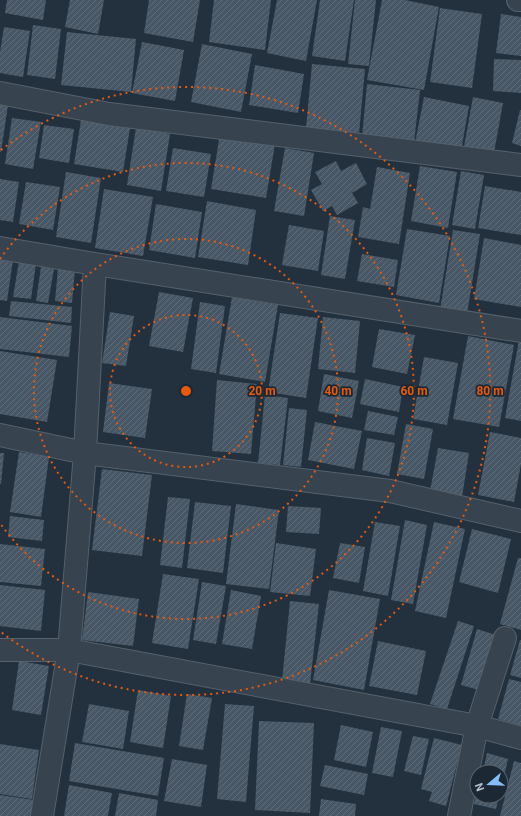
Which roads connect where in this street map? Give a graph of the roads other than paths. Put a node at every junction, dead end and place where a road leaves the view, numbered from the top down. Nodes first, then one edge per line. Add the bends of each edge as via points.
1 (518, 0) edge
2 (521, 0) edge
3 (0, 93) edge
4 (521, 165) edge
5 (0, 248) edge
6 (95, 264) junction
7 (521, 332) edge
8 (0, 435) edge
9 (85, 453) junction
10 (521, 521) edge
11 (505, 638) dead end
12 (0, 650) edge
13 (70, 650) junction
14 (478, 726) junction
15 (521, 738) edge
16 (42, 816) edge
17 (459, 816) edge

1 - 2 street
3 - 4 street via 109,114
5 - 6 street
6 - 7 street
6 - 9 street
8 - 9 street
9 - 10 street via 390,491
9 - 13 street
11 - 14 street
12 - 13 street
13 - 14 street
13 - 16 street
14 - 15 street
14 - 17 street

